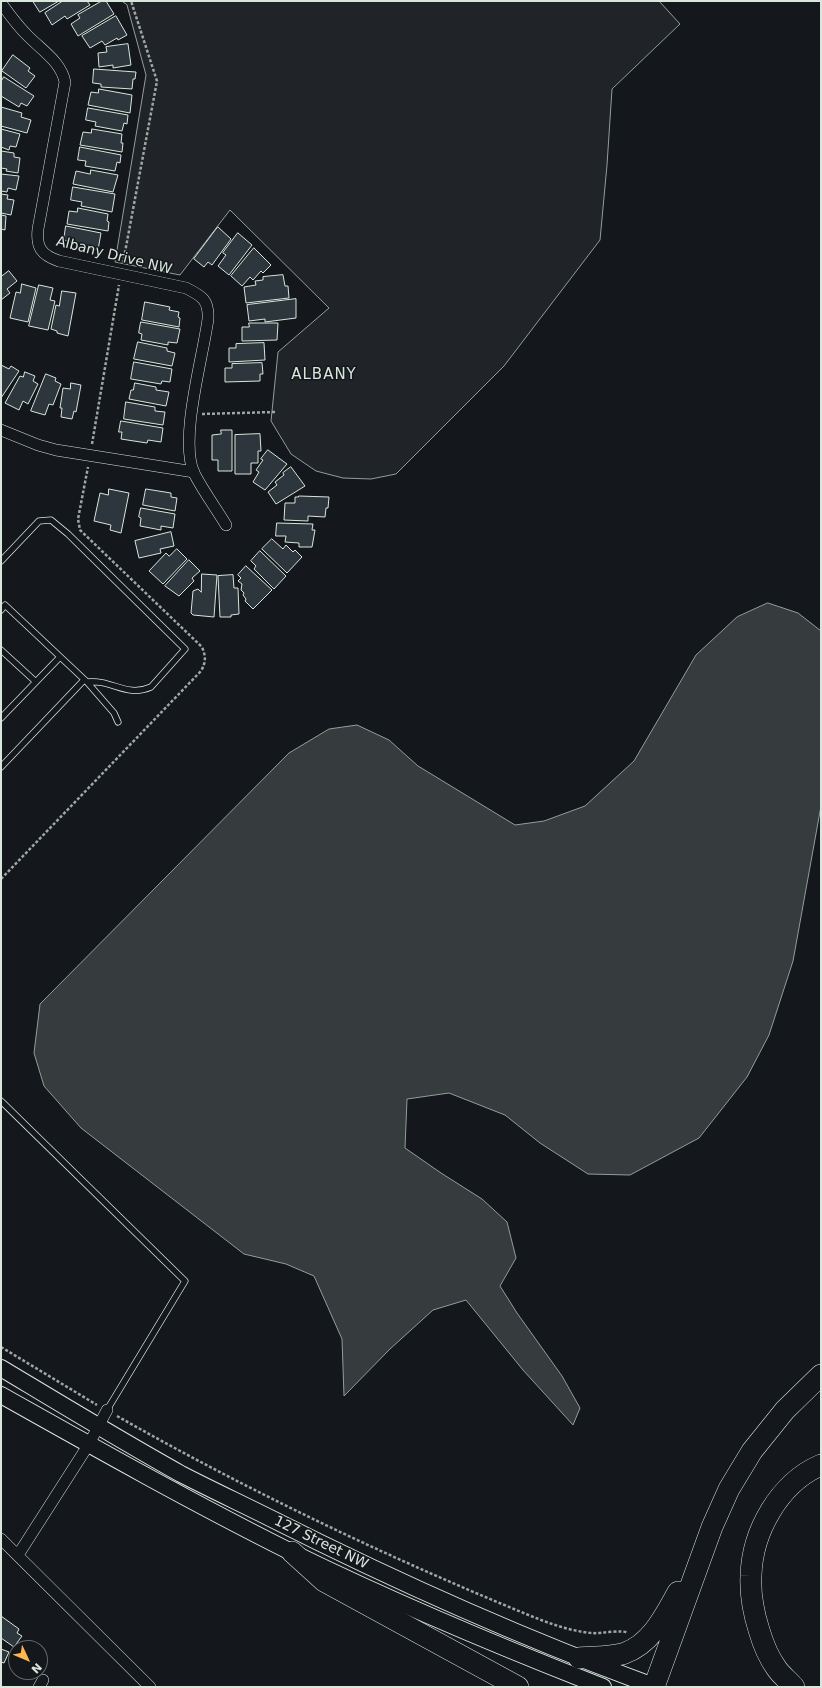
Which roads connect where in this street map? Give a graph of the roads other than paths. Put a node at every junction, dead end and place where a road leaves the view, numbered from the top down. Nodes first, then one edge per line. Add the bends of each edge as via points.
1 (1, 3) edge
2 (1, 430) edge
3 (194, 472) junction
4 (226, 525) dead end
5 (1, 561) edge
6 (1, 610) edge
7 (1, 650) edge
8 (59, 658) junction
9 (85, 681) junction
10 (36, 682) junction
11 (1, 718) edge
12 (118, 722) dead end
13 (1, 767) edge
14 (1, 1101) edge
15 (1, 1368) edge
16 (821, 1375) edge
17 (1, 1395) edge
18 (107, 1410) joint
19 (99, 1427) junction
20 (89, 1444) junction
21 (821, 1466) edge
22 (1, 1539) edge
23 (706, 1544) junction
24 (292, 1552) junction
25 (18, 1555) junction
26 (579, 1658) junction
27 (150, 1687) edge
28 (518, 1687) edge
29 (603, 1687) edge
30 (654, 1687) edge
31 (794, 1687) edge

1 - 3 street, Albany Drive NW via 64,74 65,82 38,229 38,246 44,253 59,261 186,288 197,293 209,308 192,415 190,451
2 - 3 street via 56,450
3 - 4 street, Albany Drive NW
5 - 9 lane via 39,521 50,520 68,534 185,649 151,687 144,690 131,691 105,682
6 - 8 lane via 5,605
7 - 10 lane
8 - 9 lane
8 - 10 lane
9 - 12 lane
9 - 13 lane
10 - 11 lane
14 - 18 lane via 185,1281
15 - 19 main road, 127 Street NW
16 - 23 highway via 784,1410 752,1451 730,1489
17 - 20 main road, 127 Street NW
18 - 19 street
19 - 20 street
19 - 26 main road, 127 Street NW via 182,1474 372,1569
20 - 24 main road, 127 Street NW
20 - 25 street
21 - 31 highway via 810,1470 790,1486 772,1508 757,1539 750,1576 754,1615 764,1646 777,1670
22 - 25 street
23 - 26 highway via 656,1629 641,1645 624,1653
23 - 30 highway
24 - 28 highway via 324,1582
24 - 29 main road, 127 Street NW via 466,1631
25 - 27 street
26 - 30 main road, 127 Street NW

